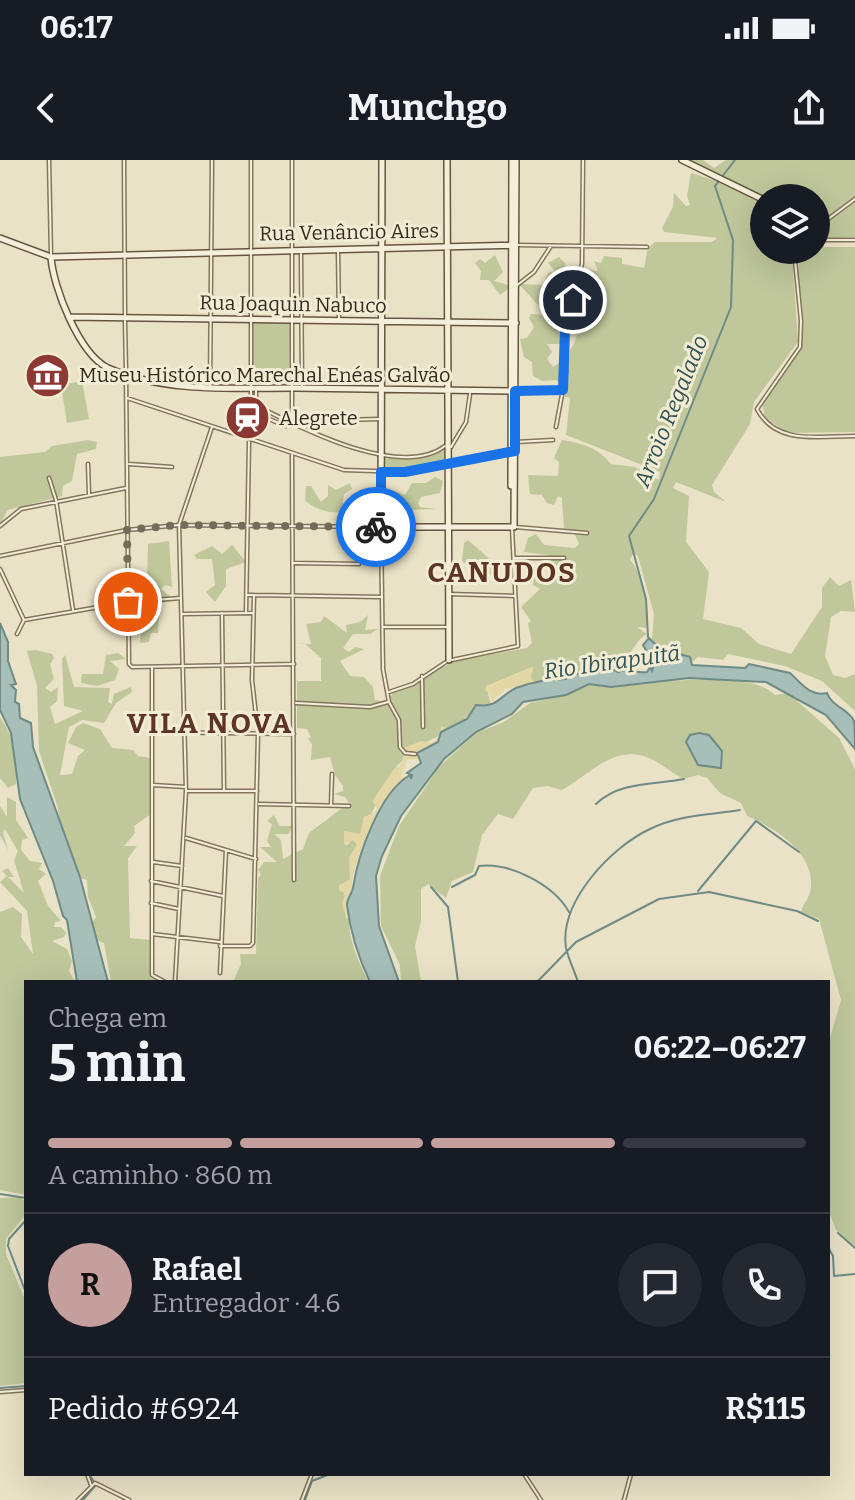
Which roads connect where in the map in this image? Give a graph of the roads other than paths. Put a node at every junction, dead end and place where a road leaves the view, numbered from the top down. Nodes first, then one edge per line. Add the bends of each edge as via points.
1 (49, 160) edge
2 (124, 160) edge
3 (212, 160) edge
4 (251, 160) edge
5 (292, 160) edge
6 (382, 160) edge
7 (447, 160) edge
8 (514, 160) edge
9 (583, 160) edge
10 (682, 160) edge
11 (750, 193) edge
12 (855, 199) edge
13 (830, 218) edge
14 (0, 238) edge
15 (830, 240) edge
16 (855, 240) edge
17 (513, 245) junction
18 (551, 245) junction
19 (584, 245) junction
20 (447, 246) junction
21 (381, 247) junction
22 (647, 247) dead end
23 (302, 248) junction
24 (291, 249) junction
25 (338, 249) junction
26 (250, 250) junction
27 (211, 251) junction
28 (125, 255) junction
29 (51, 257) junction
30 (795, 264) edge
31 (513, 268) junction
32 (515, 286) junction
33 (70, 317) junction
34 (125, 317) junction
35 (210, 318) junction
36 (250, 318) junction
37 (292, 319) junction
38 (301, 320) junction
39 (339, 321) junction
40 (380, 321) junction
41 (447, 322) junction
42 (513, 323) junction
43 (126, 372) junction
44 (210, 387) junction
45 (253, 388) junction
46 (293, 388) junction
47 (302, 388) junction
48 (381, 390) junction
49 (448, 390) junction
50 (471, 390) junction
51 (513, 390) junction
52 (563, 390) junction
53 (126, 398) junction
54 (254, 405) junction
55 (381, 419) junction
56 (339, 420) dead end
57 (292, 422) junction
58 (212, 427) junction
59 (556, 427) dead end
60 (855, 436) edge
61 (249, 440) junction
62 (553, 440) dead end
63 (448, 441) junction
64 (513, 443) junction
65 (448, 451) junction
66 (513, 451) junction
67 (292, 455) junction
68 (381, 455) junction
69 (88, 464) dead end
70 (128, 464) junction
71 (448, 464) junction
72 (172, 467) dead end
73 (381, 472) junction
74 (49, 478) dead end
75 (127, 488) junction
76 (89, 494) junction
77 (56, 500) junction
78 (179, 525) junction
79 (0, 526) edge
80 (247, 526) junction
81 (292, 526) junction
82 (381, 527) junction
83 (448, 527) junction
84 (513, 529) junction
85 (127, 530) junction
86 (587, 533) dead end
87 (62, 543) junction
88 (0, 556) edge
89 (514, 558) junction
90 (564, 558) dead end
91 (293, 563) junction
92 (359, 564) dead end
93 (0, 569) edge
94 (448, 594) junction
95 (247, 595) junction
96 (254, 595) junction
97 (293, 595) junction
98 (516, 596) junction
99 (381, 597) junction
100 (182, 598) junction
101 (128, 602) junction
102 (73, 611) junction
103 (222, 613) junction
104 (246, 613) junction
105 (253, 613) junction
106 (183, 614) junction
107 (24, 620) junction
108 (382, 627) junction
109 (447, 627) junction
110 (17, 634) dead end
111 (449, 660) junction
112 (252, 664) junction
113 (294, 664) junction
114 (184, 665) junction
115 (222, 665) junction
116 (152, 666) junction
117 (422, 676) junction
118 (388, 693) junction
119 (389, 702) junction
120 (295, 703) junction
121 (423, 727) dead end
122 (152, 732) junction
123 (187, 733) junction
124 (258, 733) junction
125 (223, 734) junction
126 (294, 734) junction
127 (415, 754) dead end
128 (332, 774) dead end
129 (151, 785) junction
130 (186, 789) junction
131 (224, 791) junction
132 (258, 791) junction
133 (258, 804) junction
134 (294, 804) junction
135 (331, 806) junction
136 (349, 806) dead end
137 (185, 838) junction
138 (226, 850) junction
139 (256, 859) junction
140 (150, 862) junction
141 (183, 867) junction
142 (294, 880) dead end
143 (150, 881) junction
144 (181, 887) junction
145 (223, 896) junction
146 (151, 903) junction
147 (180, 910) junction
148 (151, 934) junction
149 (179, 936) junction
150 (220, 944) junction
151 (220, 973) dead end
152 (161, 980) edge
153 (175, 980) edge
154 (24, 1390) edge
155 (0, 1392) edge
156 (88, 1476) edge
157 (311, 1476) edge
158 (525, 1476) edge
159 (630, 1476) edge
160 (91, 1486) junction
161 (78, 1500) edge
162 (129, 1500) edge
163 (302, 1500) edge
164 (541, 1500) edge
165 (624, 1500) edge

1 - 29 street
2 - 28 street
3 - 27 street
4 - 26 street
5 - 24 street
6 - 21 street
7 - 20 street
8 - 17 street
9 - 19 street
10 - 11 street
12 - 13 street
14 - 29 street
15 - 16 street
17 - 18 street, Rua Venâncio Aires
17 - 20 street, Rua Venâncio Aires
17 - 31 street
18 - 19 street, Rua Venâncio Aires
18 - 32 street via 534,272
19 - 22 street, Rua Venâncio Aires
19 - 52 street via 566,322
20 - 21 street, Rua Venâncio Aires
20 - 41 street
21 - 25 street, Rua Venâncio Aires
21 - 40 street
23 - 24 street, Rua Venâncio Aires
23 - 25 street, Rua Venâncio Aires
23 - 38 street
24 - 26 street, Rua Venâncio Aires
24 - 37 street
25 - 39 street
26 - 27 street, Rua Venâncio Aires
26 - 36 street
27 - 28 street, Rua Venâncio Aires
27 - 35 street
28 - 29 street, Rua Venâncio Aires
28 - 34 street
29 - 33 street via 53,278
30 - 60 street via 800,347 757,409 775,430 788,436
31 - 32 street
31 - 42 street
32 - 42 street
33 - 34 street, Rua Joaquin Nabuco
33 - 43 street via 104,366
34 - 35 street, Rua Joaquin Nabuco
34 - 43 street
35 - 36 street, Rua Joaquin Nabuco
35 - 44 street
36 - 37 street, Rua Joaquin Nabuco
36 - 45 street
37 - 38 street, Rua Joaquin Nabuco
37 - 46 street
38 - 39 street, Rua Joaquin Nabuco
38 - 47 street
39 - 40 street, Rua Joaquin Nabuco
40 - 41 street, Rua Joaquin Nabuco
40 - 48 street
41 - 42 street, Rua Joaquin Nabuco
41 - 49 street
42 - 51 street
43 - 44 street via 180,386
43 - 53 street
44 - 45 street
45 - 46 street
45 - 54 street
46 - 47 street
46 - 57 street
47 - 48 street
48 - 49 street
48 - 55 street
49 - 50 street
49 - 63 street
50 - 51 street
50 - 65 street via 466,422
51 - 52 street
51 - 64 street
52 - 59 street
53 - 58 street
53 - 70 street
54 - 57 street
54 - 57 street via 254,413 286,426
55 - 56 street
55 - 68 street
57 - 68 street
58 - 61 street
58 - 78 street
61 - 67 street
61 - 80 street
62 - 64 street
63 - 65 street
63 - 68 street via 429,454
64 - 66 street
65 - 71 street
66 - 71 street
66 - 84 street
67 - 73 street via 344,470
67 - 81 street
68 - 73 street
69 - 76 street
70 - 72 street
70 - 75 street
71 - 73 street
71 - 83 street
73 - 82 street
74 - 77 street
75 - 76 street
75 - 85 street
76 - 77 street
77 - 79 street via 21,509
77 - 87 street
78 - 80 street
78 - 85 street
78 - 100 street
80 - 81 street
80 - 95 street
81 - 82 street
81 - 91 street
82 - 83 street
82 - 99 street
83 - 84 street
83 - 94 street
84 - 86 street
84 - 89 street
85 - 87 street
85 - 101 street
87 - 88 street
87 - 102 street
89 - 90 street
89 - 98 street
91 - 92 street
91 - 97 street
93 - 107 street
94 - 98 street
94 - 109 street
95 - 96 street
95 - 104 street
96 - 97 street
96 - 105 street
97 - 99 street
97 - 113 street
98 - 111 street via 518,646
99 - 108 street
100 - 101 street
100 - 106 street
101 - 102 street
101 - 116 street via 128,659 132,667
102 - 107 street
103 - 104 street
103 - 106 street
103 - 115 street
104 - 105 street
105 - 112 street
106 - 114 street
107 - 110 street
108 - 109 street
108 - 118 street
109 - 111 street
111 - 117 street
112 - 113 street
112 - 115 street
112 - 124 street
113 - 120 street
114 - 115 street
114 - 116 street
114 - 123 street
115 - 125 street
116 - 122 street
117 - 118 street
117 - 121 street
118 - 119 street
119 - 120 street via 370,707
119 - 127 street via 399,720 402,750
120 - 126 street
122 - 123 street
122 - 129 street
123 - 125 street
123 - 130 street
124 - 125 street
124 - 126 street
124 - 132 street
125 - 131 street
126 - 134 street
128 - 135 street
129 - 130 street
129 - 140 street
130 - 131 street
130 - 137 street
131 - 132 street
132 - 133 street
133 - 134 street
133 - 139 street
134 - 135 street
134 - 142 street
135 - 136 street
137 - 138 street
137 - 141 street
138 - 139 street
138 - 145 street
139 - 150 street via 253,943
140 - 141 street
140 - 143 street
141 - 144 street
143 - 144 street
143 - 146 street
144 - 145 street
144 - 147 street
145 - 150 street
146 - 147 street
146 - 148 street
147 - 149 street
148 - 149 street
148 - 152 street via 152,975
149 - 150 street
149 - 153 street
150 - 151 street
154 - 155 street
156 - 160 street
157 - 163 street
158 - 164 street
159 - 165 street
160 - 161 street
160 - 162 street via 101,1484

